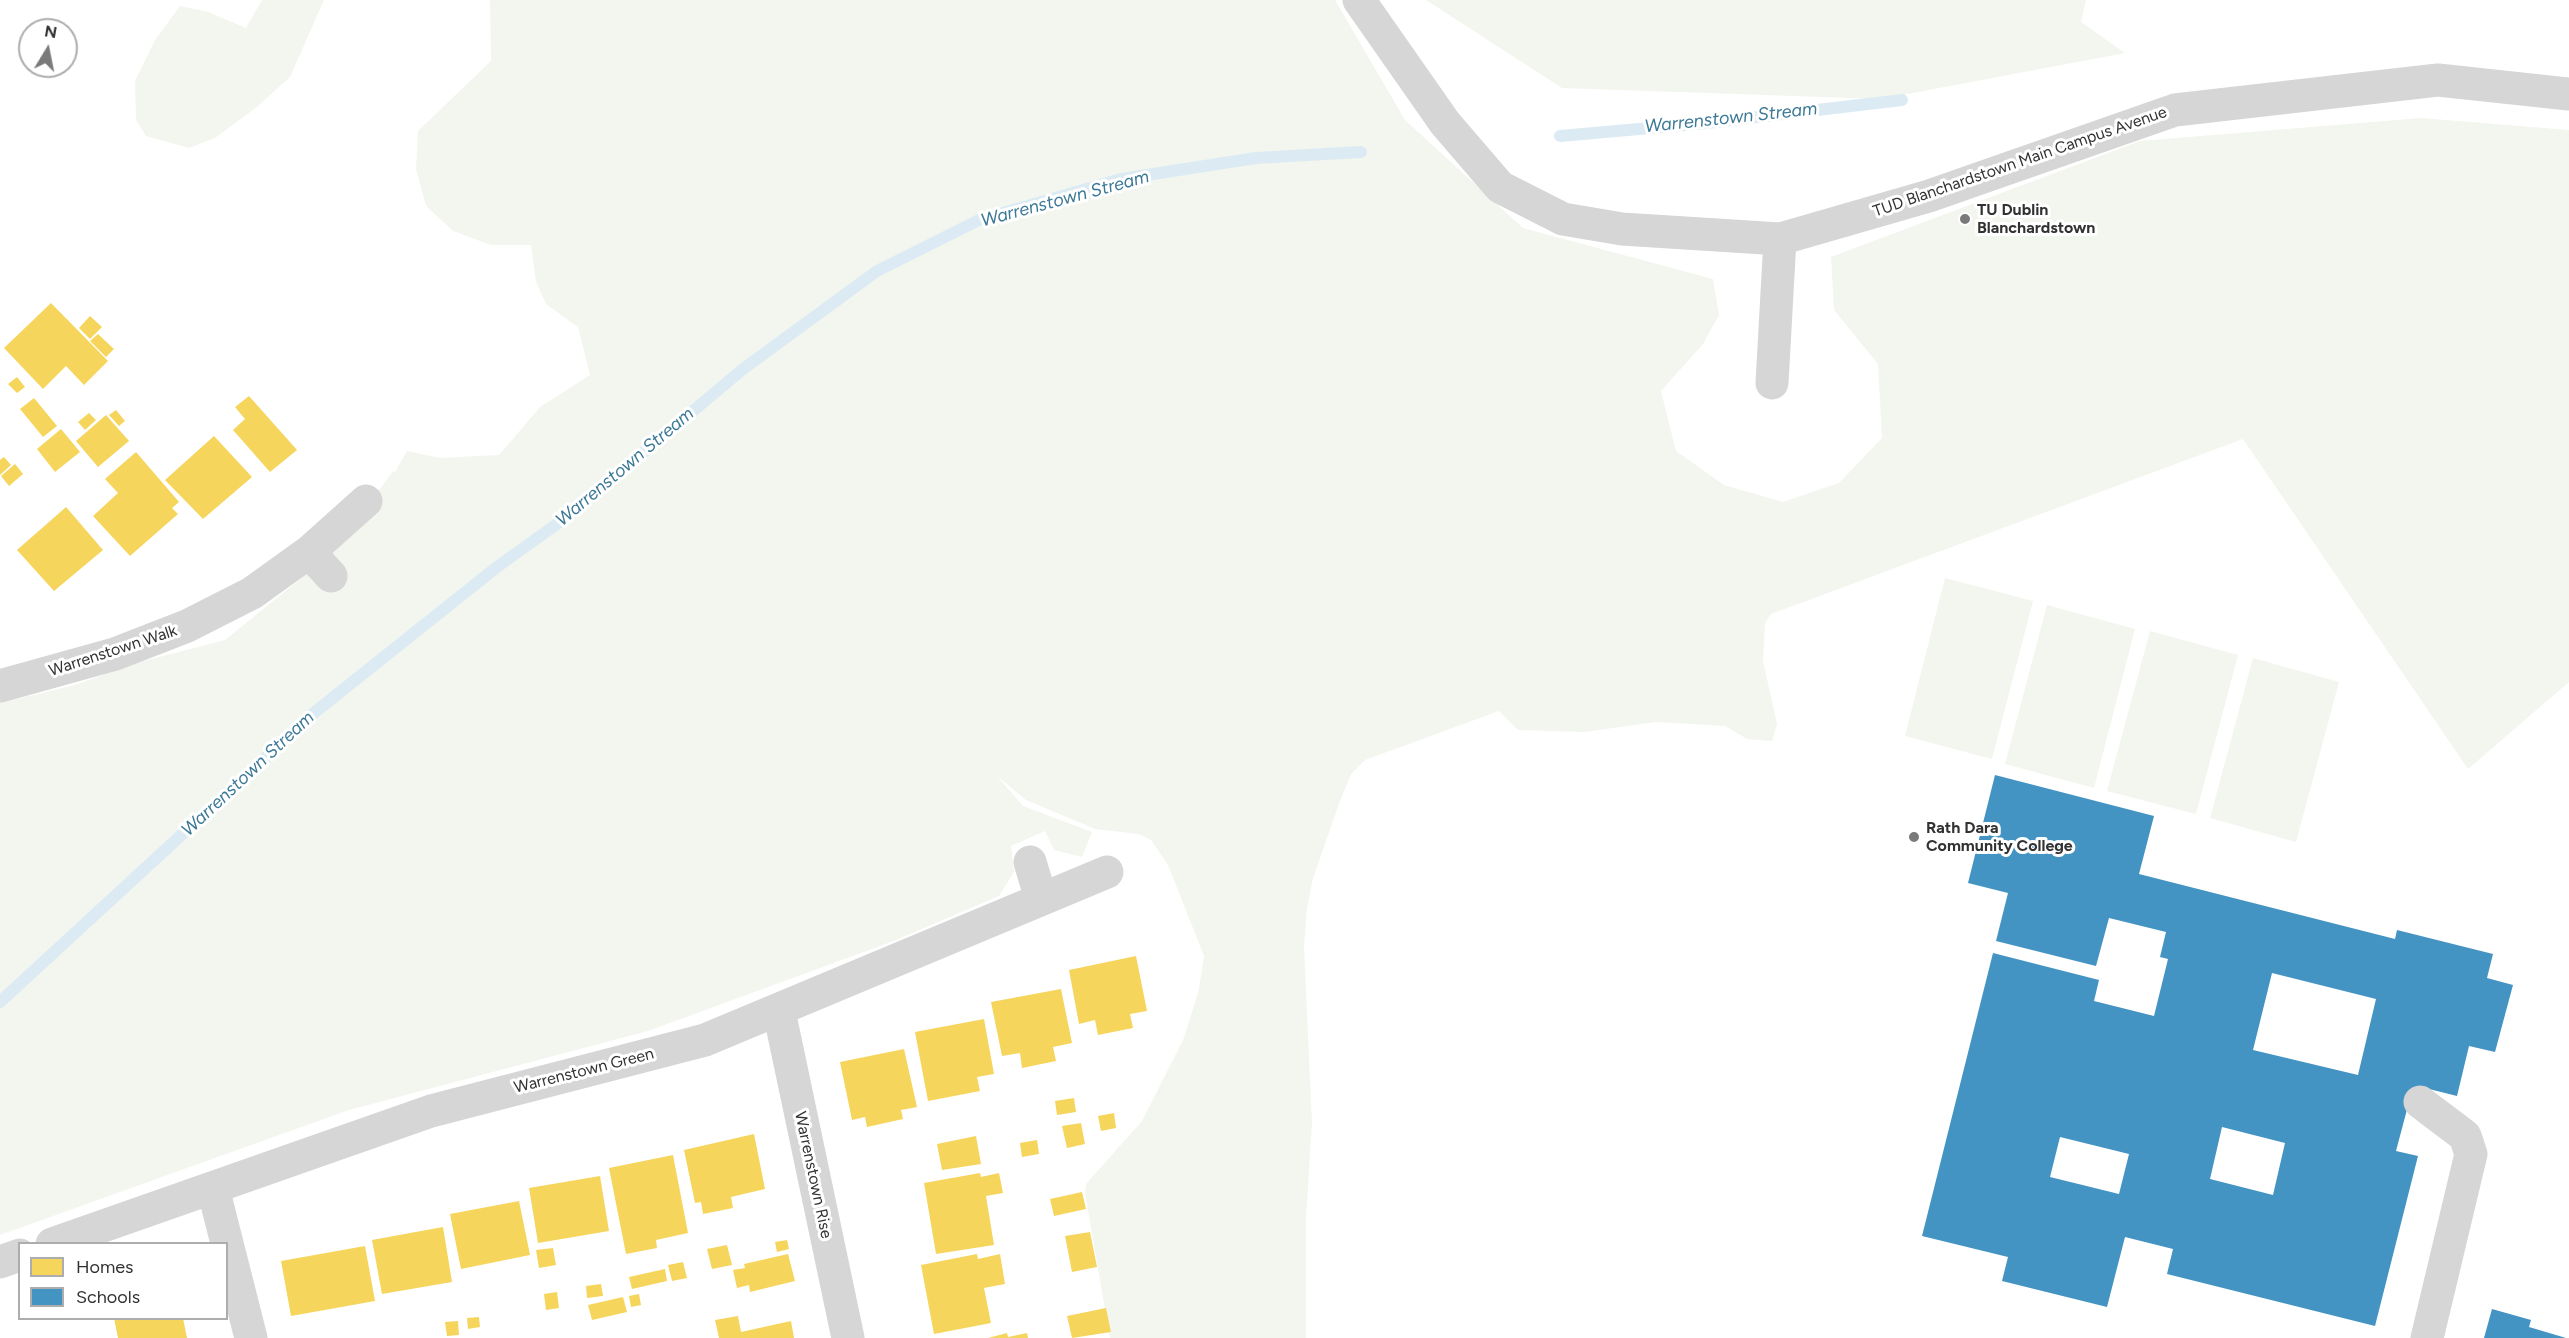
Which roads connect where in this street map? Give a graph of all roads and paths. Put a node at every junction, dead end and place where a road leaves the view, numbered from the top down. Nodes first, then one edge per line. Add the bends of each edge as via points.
1 (1359, 0) edge
2 (2569, 94) edge
3 (1780, 239) junction
4 (1772, 383) dead end
5 (366, 501) dead end
6 (309, 552) junction
7 (330, 576) dead end
8 (0, 686) edge
9 (1030, 862) dead end
10 (1107, 872) dead end
11 (1041, 899) junction
12 (778, 1011) junction
13 (2420, 1102) dead end
14 (213, 1188) junction
15 (58, 1242) edge
16 (227, 1242) edge
17 (228, 1247) edge
18 (18, 1256) edge
19 (0, 1262) edge
20 (251, 1338) edge
21 (848, 1338) edge
22 (2427, 1338) edge

1 - 3 street, TUD Blanchardstown Main Campus Avenue via 1445,123 1500,187 1563,219 1622,229
2 - 3 street, TUD Blanchardstown Main Campus Avenue via 2438,80 2175,110 1929,196
3 - 4 street
5 - 6 street, Warrenstown Walk
6 - 7 street
6 - 8 street, Warrenstown Walk via 252,593 176,632 116,654
9 - 11 street
10 - 11 street, Warrenstown Green
11 - 12 street, Warrenstown Green
12 - 14 street, Warrenstown Green via 705,1040 431,1111 297,1155
12 - 21 street, Warrenstown Rise
13 - 22 street via 2465,1136 2471,1154
14 - 15 street, Warrenstown Green
14 - 16 street
17 - 20 street
18 - 19 street

